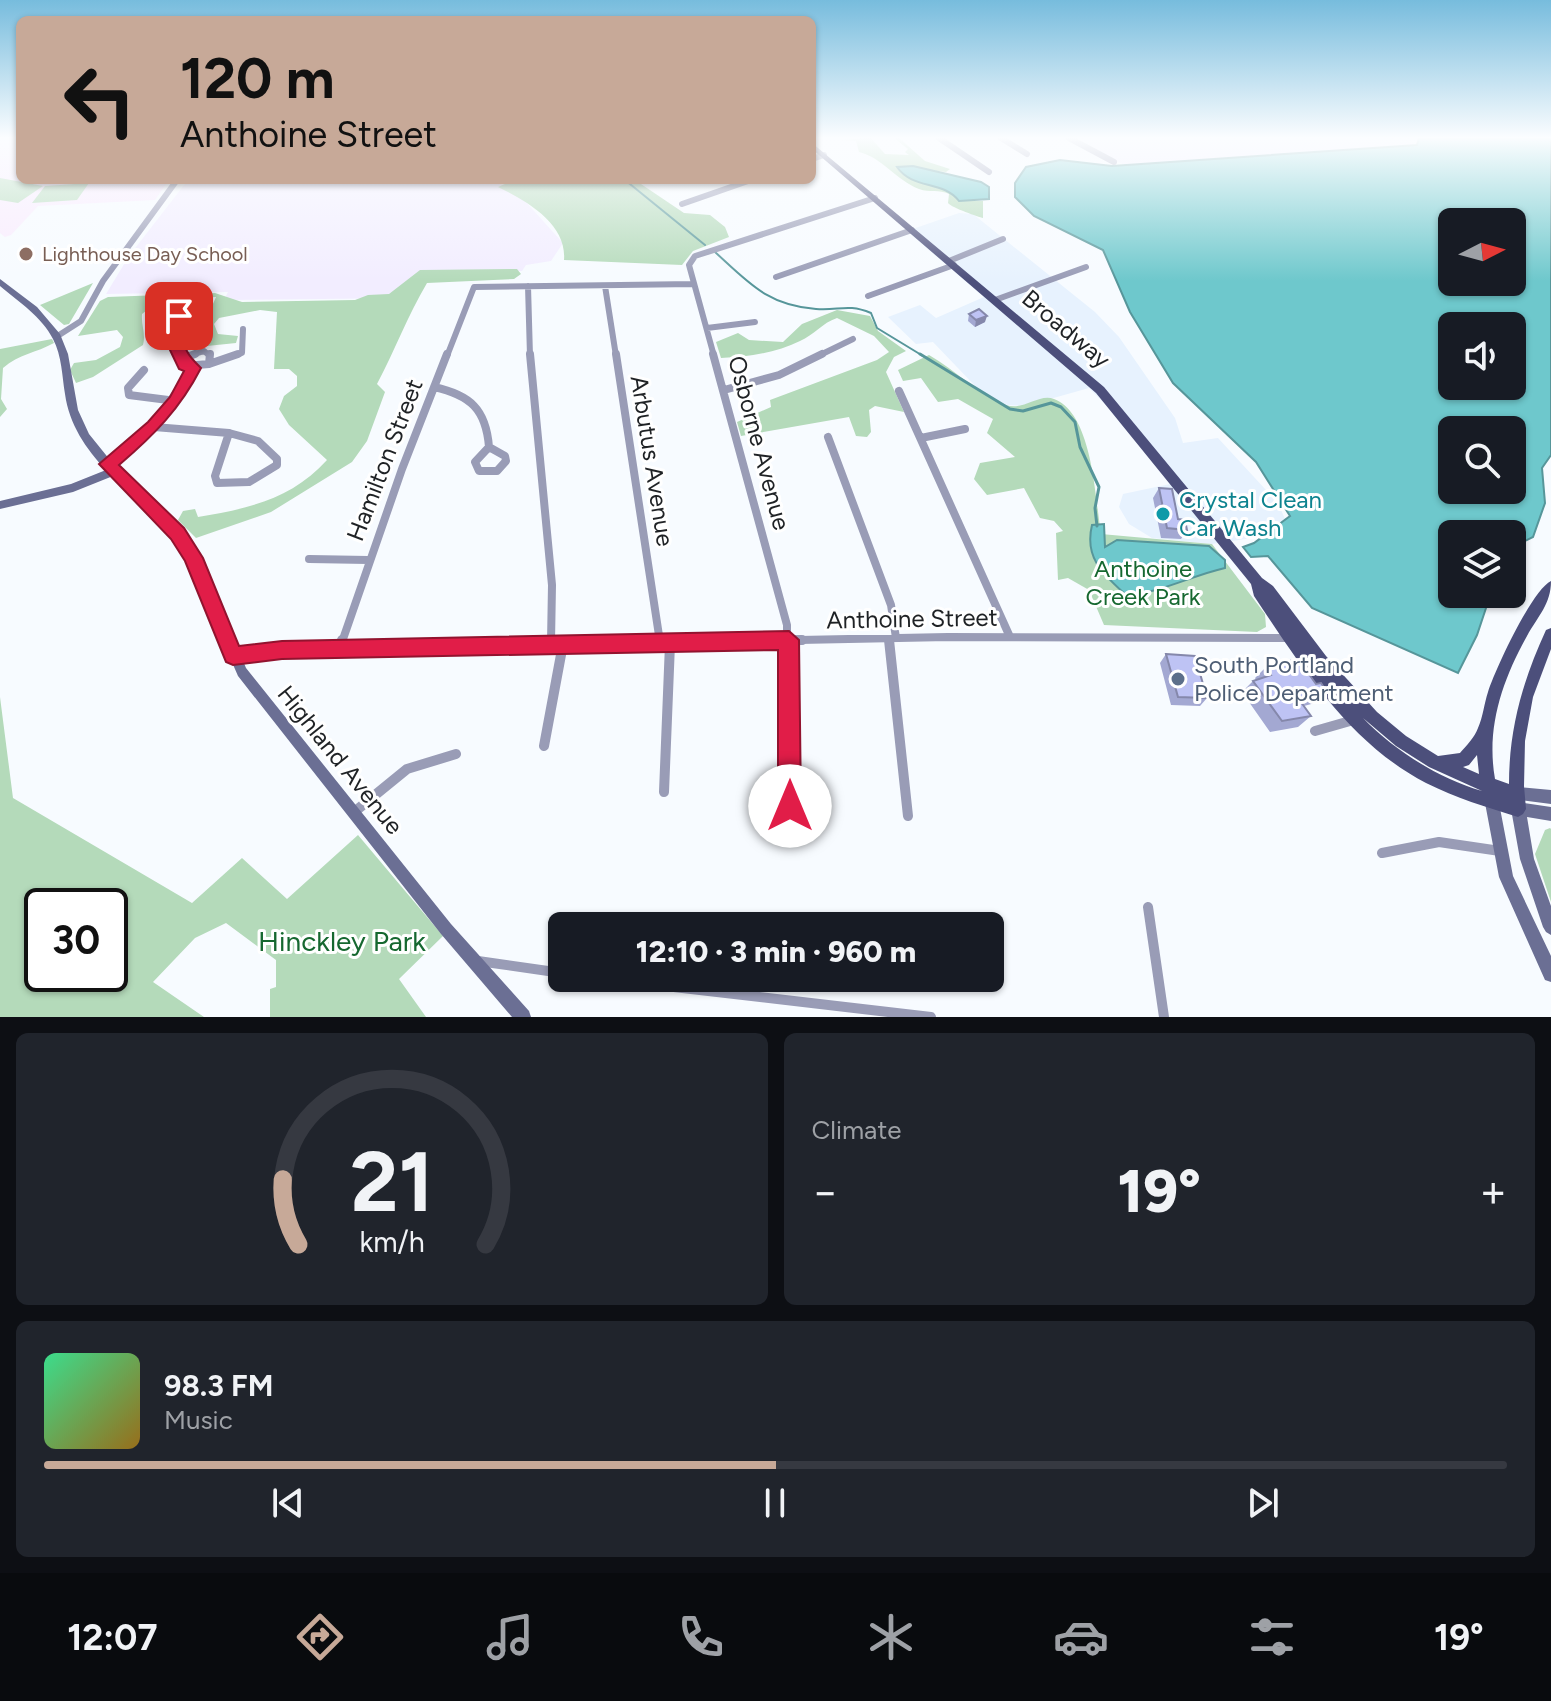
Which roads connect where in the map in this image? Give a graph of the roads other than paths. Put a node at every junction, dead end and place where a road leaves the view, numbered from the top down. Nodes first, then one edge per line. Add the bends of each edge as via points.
1 (173, 185) edge
2 (735, 185) edge
3 (860, 185) edge
4 (875, 198) junction
5 (682, 204) dead end
6 (912, 230) junction
7 (1003, 239) dead end
8 (951, 263) junction
9 (1086, 267) dead end
10 (776, 277) dead end
11 (0, 282) edge
12 (694, 284) junction
13 (528, 286) junction
14 (605, 286) junction
15 (868, 296) dead end
16 (995, 300) junction
17 (188, 314) dead end
18 (755, 322) dead end
19 (707, 328) junction
20 (243, 329) dead end
21 (56, 337) junction
22 (853, 339) dead end
23 (183, 362) junction
24 (209, 364) junction
25 (193, 368) junction
26 (144, 370) dead end
27 (434, 387) junction
28 (724, 390) junction
29 (899, 391) dead end
30 (176, 401) junction
31 (154, 427) junction
32 (965, 429) dead end
33 (229, 433) junction
34 (828, 437) dead end
35 (921, 438) junction
36 (489, 447) dead end
37 (111, 468) junction
38 (0, 505) edge
39 (309, 559) dead end
40 (368, 560) junction
41 (1551, 586) edge
42 (1551, 634) edge
43 (1010, 637) junction
44 (893, 638) junction
45 (1297, 638) junction
46 (789, 640) junction
47 (557, 644) junction
48 (665, 644) junction
49 (339, 649) junction
50 (233, 656) junction
51 (1370, 716) junction
52 (1353, 721) junction
53 (1315, 731) dead end
54 (1484, 733) junction
55 (544, 746) dead end
56 (456, 754) dead end
57 (1430, 762) junction
58 (1489, 786) junction
59 (664, 792) dead end
60 (1551, 797) edge
61 (1518, 801) junction
62 (1492, 803) junction
63 (790, 806) dead end
64 (353, 813) junction
65 (1551, 814) edge
66 (908, 816) dead end
67 (1500, 851) junction
68 (1382, 853) dead end
69 (1148, 907) dead end
70 (1551, 927) edge
71 (477, 961) junction
72 (548, 971) edge
73 (1551, 974) edge
74 (716, 992) edge
75 (523, 1017) edge
76 (931, 1017) edge
77 (1164, 1017) edge

1 - 21 street via 103,281 81,321
2 - 5 street
3 - 4 main road, Broadway
4 - 6 main road, Broadway
4 - 12 street, Osborne Avenue via 705,251 691,259
6 - 8 main road, Broadway
6 - 10 street
7 - 8 street
8 - 15 street
8 - 16 main road, Broadway
9 - 16 street
11 - 21 street, Highland Avenue
12 - 14 street
12 - 19 street, Osborne Avenue
13 - 14 street
13 - 27 street, Hamilton Street via 474,287
13 - 47 street
14 - 48 street, Arbutus Avenue
16 - 45 main road, Broadway via 1109,398 1268,590
17 - 23 street via 173,321
18 - 19 street
19 - 28 street, Osborne Avenue
20 - 24 street via 242,353
21 - 37 street, Highland Avenue via 68,401 86,439
22 - 28 street via 779,375
23 - 24 street via 204,351 210,354
23 - 25 street
24 - 25 street
25 - 30 street
26 - 30 street via 128,388 129,395
27 - 36 street via 464,395 482,409
27 - 40 street, Hamilton Street
28 - 46 street, Osborne Avenue
29 - 35 street
30 - 31 street
31 - 33 street
31 - 37 street
32 - 35 street
33 - 33 street via 217,483 247,483 277,465 258,441
34 - 44 street via 891,605
35 - 43 street
37 - 38 street via 73,488
37 - 50 street, Highland Avenue via 178,533
39 - 40 street
40 - 49 street, Hamilton Street
41 - 54 main road via 1497,687
42 - 61 main road via 1518,730
43 - 44 street, Anthoine Street
43 - 45 street, Anthoine Street
44 - 46 street, Anthoine Street
44 - 66 street
45 - 51 main road, Broadway
45 - 52 main road, Broadway
46 - 48 street, Anthoine Street
46 - 63 street, Osborne Avenue
47 - 48 street, Anthoine Street
47 - 49 street, Anthoine Street
47 - 55 street
48 - 59 street, Arbutus Avenue
49 - 50 street, Anthoine Street
50 - 64 street, Highland Avenue
51 - 52 street
51 - 57 main road, Broadway
52 - 53 street
52 - 62 main road, Broadway via 1413,768
54 - 57 main road via 1464,760
54 - 58 main road
56 - 64 street via 407,769
57 - 58 main road, Broadway
58 - 61 main road, Broadway
58 - 62 main road
60 - 61 street
61 - 62 main road, Broadway
61 - 65 street
61 - 70 street via 1527,859
62 - 67 street
64 - 71 street, Highland Avenue
67 - 68 street via 1439,842
67 - 73 street via 1514,897
69 - 77 street
71 - 72 street
71 - 75 street, Highland Avenue
74 - 76 street

